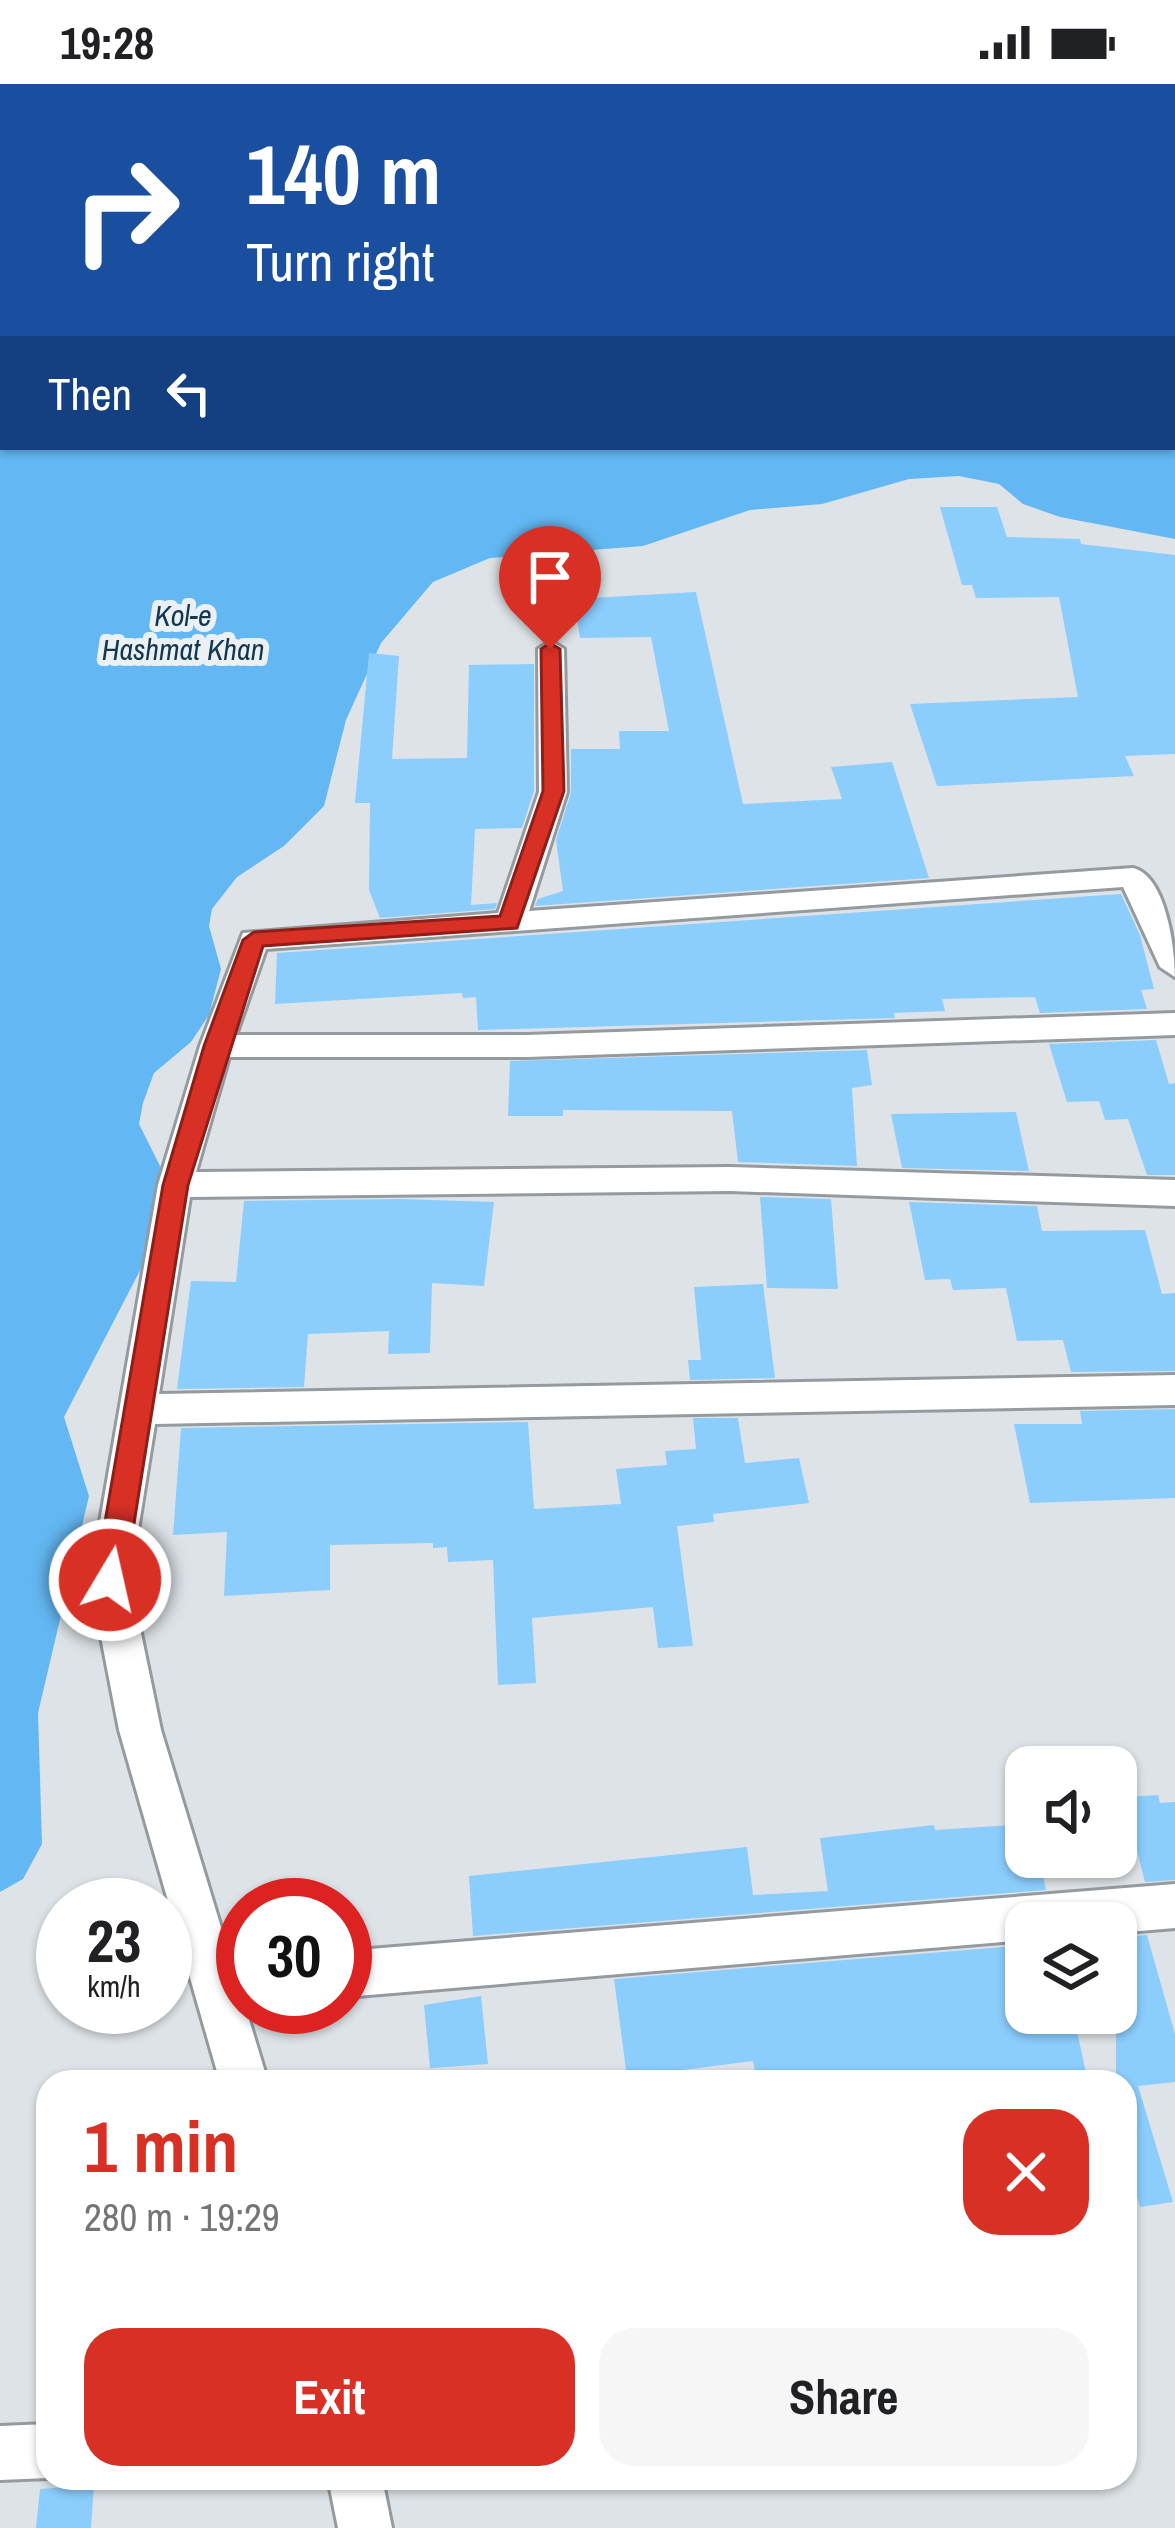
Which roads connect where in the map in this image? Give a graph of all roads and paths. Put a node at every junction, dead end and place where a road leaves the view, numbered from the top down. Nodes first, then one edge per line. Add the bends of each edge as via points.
1 (550, 649) dead end
2 (1175, 890) edge
3 (1143, 892) junction
4 (509, 923) junction
5 (1175, 967) edge
6 (1175, 1024) edge
7 (216, 1046) junction
8 (176, 1185) junction
9 (1175, 1193) edge
10 (1175, 1390) edge
11 (135, 1409) junction
12 (1175, 1906) edge
13 (216, 1944) edge
14 (372, 1972) edge
15 (237, 2034) edge
16 (242, 2070) edge
17 (36, 2452) edge
18 (0, 2453) edge
19 (357, 2490) edge
20 (365, 2528) edge

1 - 4 street via 554,791
2 - 3 street
3 - 4 street via 1133,877
3 - 5 street
4 - 7 street via 254,940
6 - 7 street via 527,1046
7 - 8 street
8 - 9 street via 730,1179
8 - 11 street
10 - 11 street
11 - 13 street via 110,1580 140,1730
12 - 14 street
15 - 16 street
17 - 18 street
19 - 20 street

